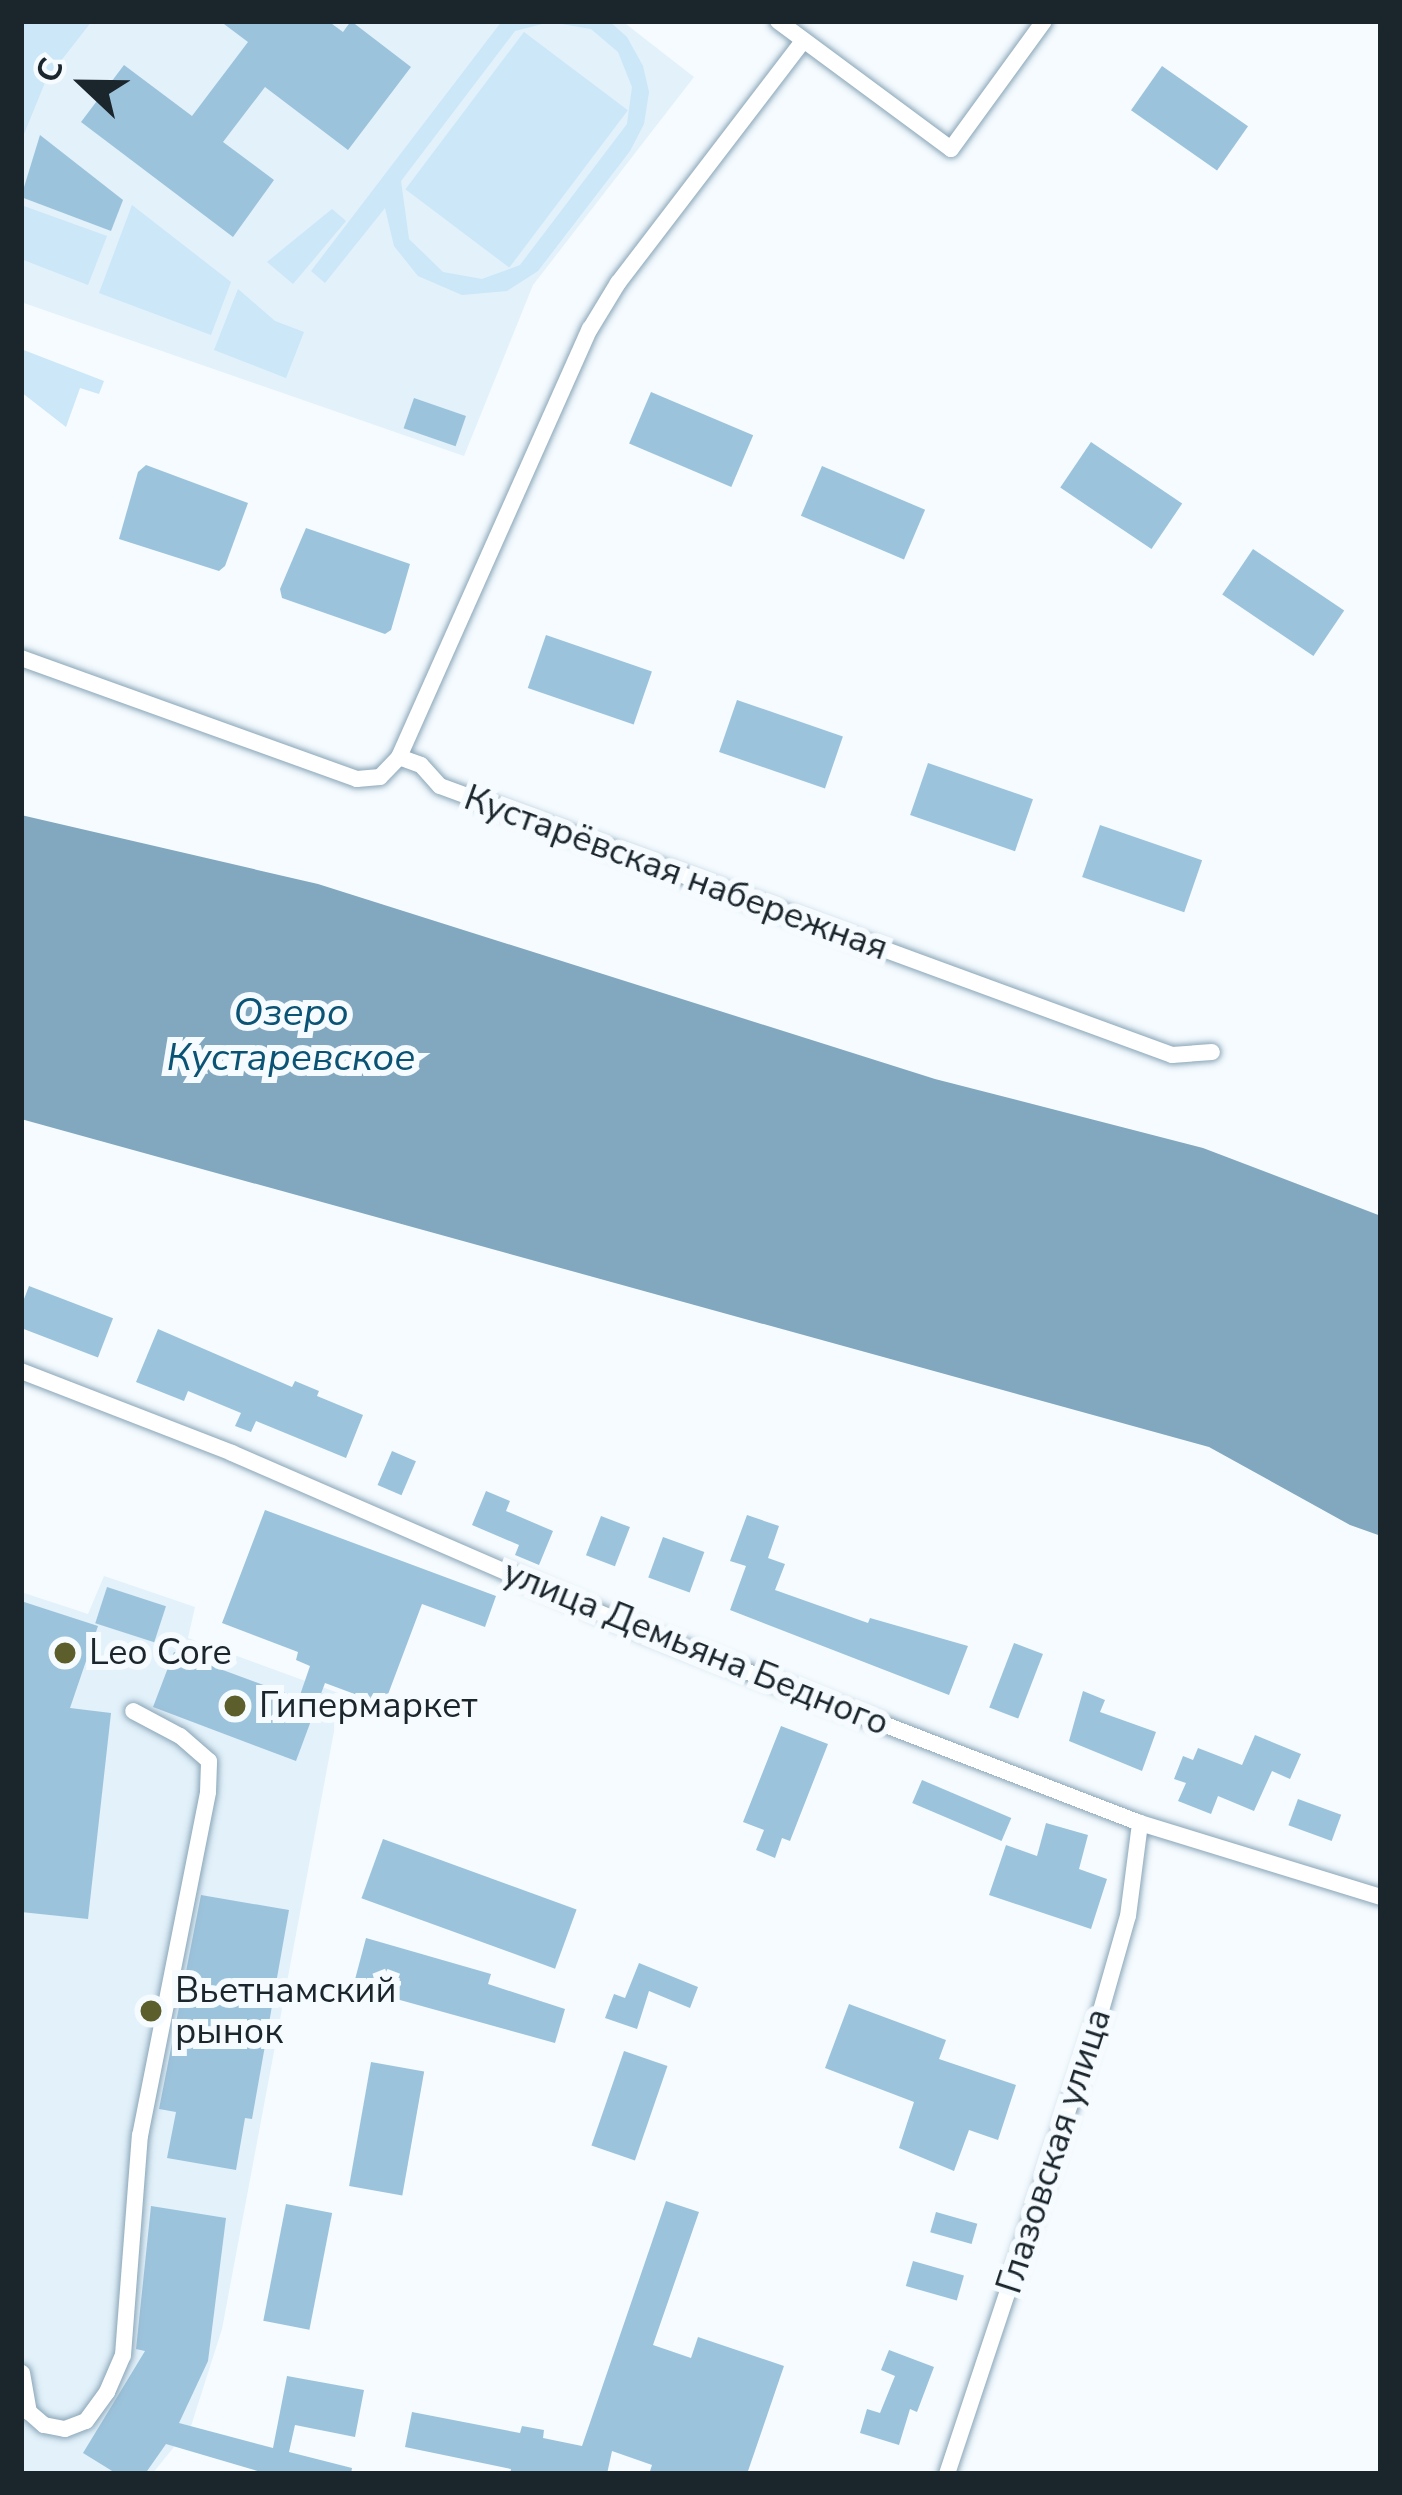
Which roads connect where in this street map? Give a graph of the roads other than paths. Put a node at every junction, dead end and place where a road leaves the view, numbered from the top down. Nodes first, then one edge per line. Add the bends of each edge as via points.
1 (778, 21) edge
2 (1044, 21) edge
3 (803, 40) junction
4 (21, 658) edge
5 (399, 757) junction
6 (1212, 1052) dead end
7 (21, 1371) edge
8 (134, 1712) dead end
9 (1140, 1823) junction
10 (1381, 1897) edge
11 (22, 2373) edge
12 (947, 2474) edge

1 - 3 street
2 - 3 street via 951,149
3 - 5 street via 590,329
4 - 5 street via 357,778 380,777
5 - 6 street, Кустарёвская набережная via 421,765 440,787 1172,1055
7 - 9 street, улица Демьяна Бедного via 639,1630
8 - 11 street via 209,1761 140,2136 123,2355 86,2421 65,2429 29,2412
9 - 10 street, улица Демьяна Бедного
9 - 12 street, Глазовская улица via 1128,1916 1098,2021

